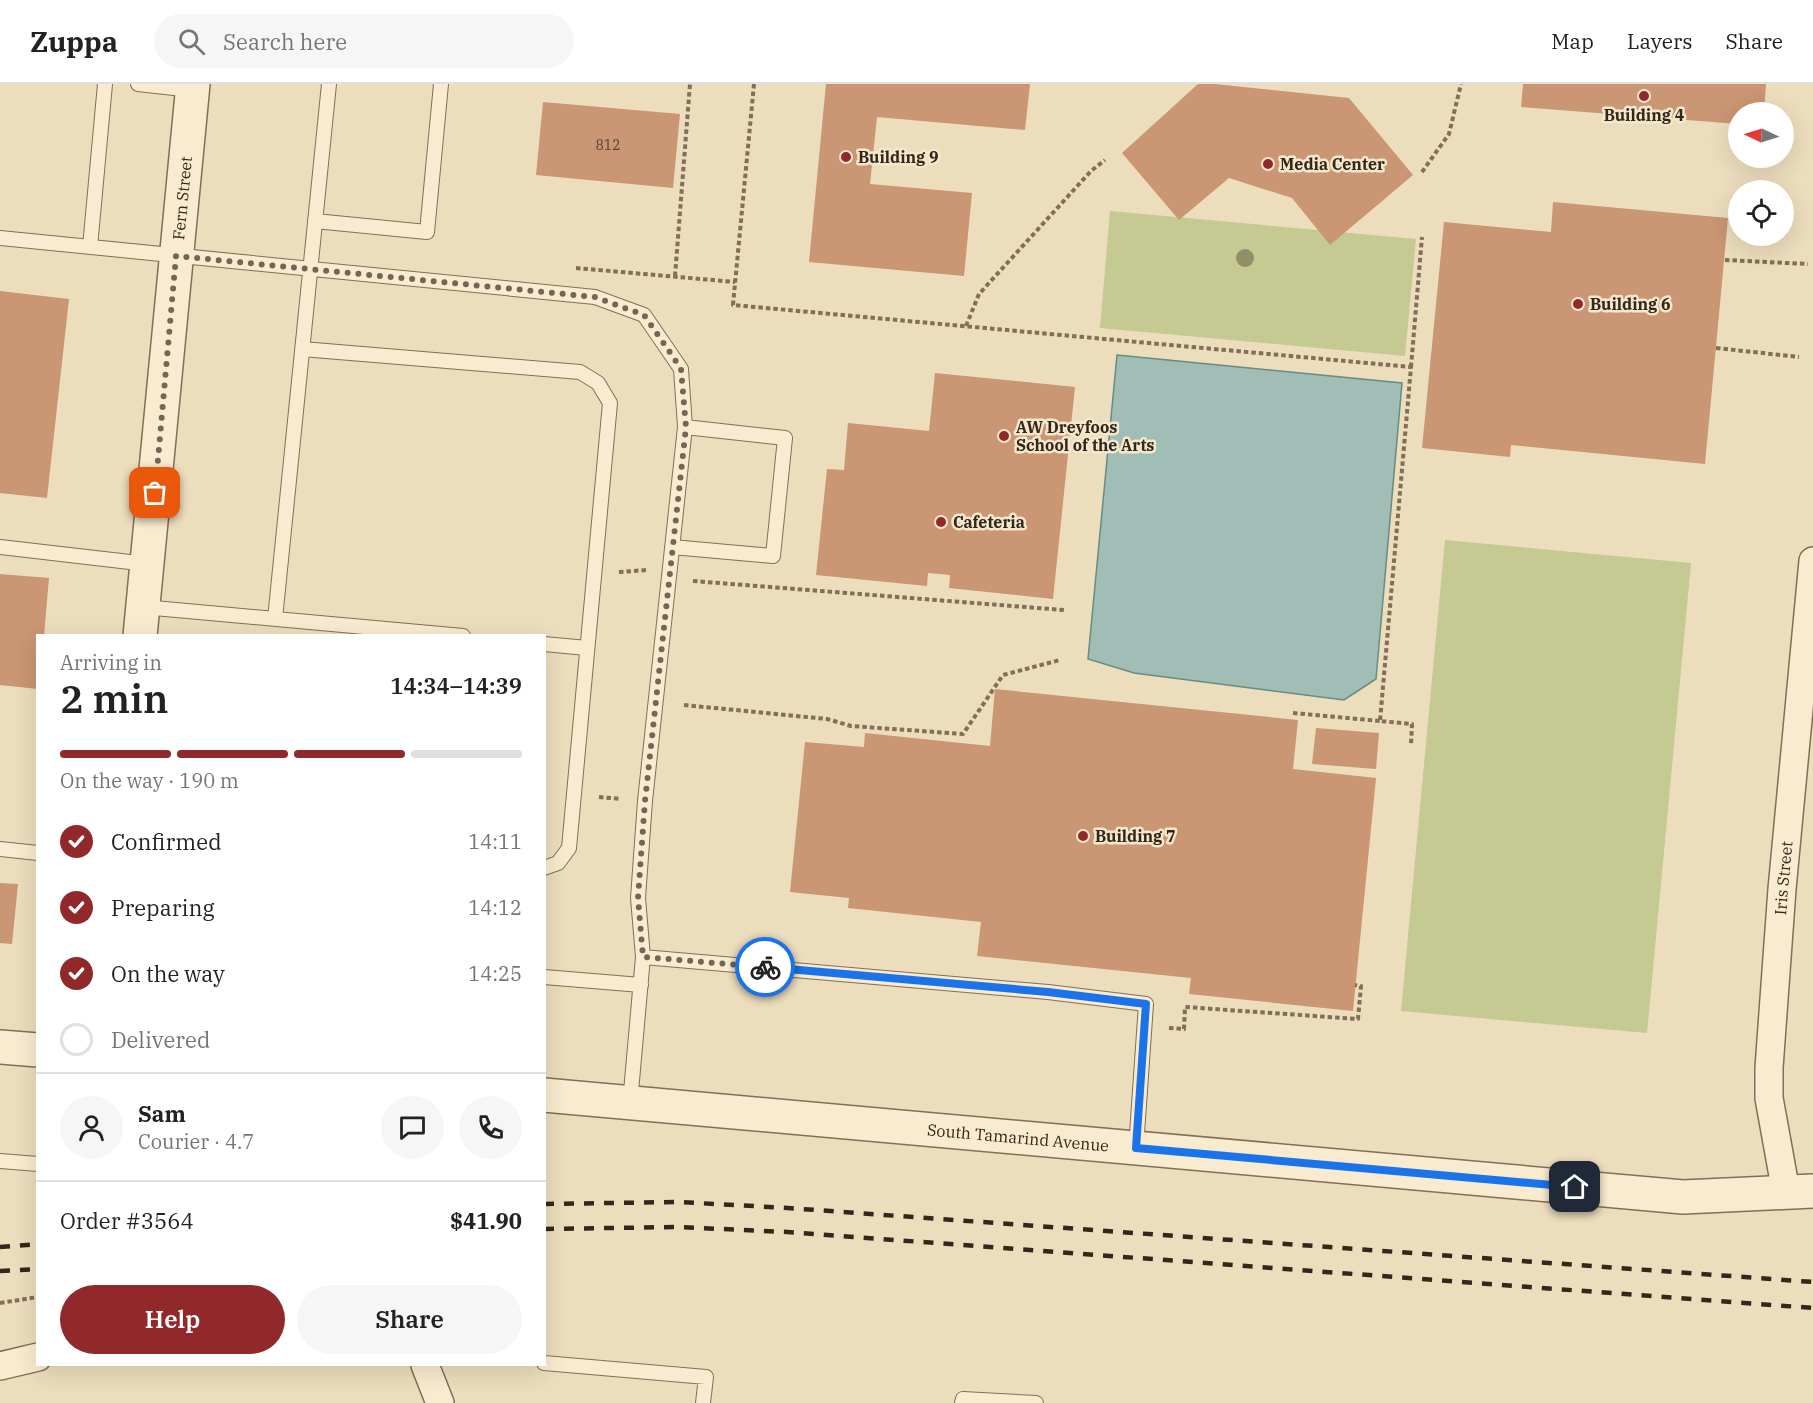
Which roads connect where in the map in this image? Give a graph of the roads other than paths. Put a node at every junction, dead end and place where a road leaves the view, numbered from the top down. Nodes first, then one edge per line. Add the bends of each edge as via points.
1 (105, 84) edge
2 (138, 84) edge
3 (329, 84) edge
4 (441, 84) edge
5 (193, 87) edge
6 (315, 221) junction
7 (0, 238) edge
8 (90, 247) junction
9 (176, 256) junction
10 (310, 269) junction
11 (302, 350) junction
12 (686, 427) junction
13 (0, 547) edge
14 (672, 547) junction
15 (1813, 561) edge
16 (148, 564) junction
17 (276, 619) junction
18 (142, 621) edge
19 (441, 634) edge
20 (546, 644) edge
21 (587, 648) junction
22 (0, 849) edge
23 (36, 853) edge
24 (546, 867) edge
25 (643, 957) junction
26 (546, 976) edge
27 (641, 985) junction
28 (0, 1047) edge
29 (36, 1050) edge
30 (546, 1095) edge
31 (630, 1103) junction
32 (1136, 1148) junction
33 (0, 1161) edge
34 (36, 1164) edge
35 (1799, 1192) edge
36 (36, 1357) edge
37 (546, 1363) edge
38 (0, 1366) edge
39 (425, 1366) edge
40 (440, 1403) edge
41 (704, 1403) edge
42 (962, 1403) edge
43 (1036, 1403) edge

1 - 8 lane
2 - 5 lane
3 - 6 lane
4 - 6 lane via 427,232
5 - 9 street, Fern Street
6 - 10 lane
7 - 8 lane
8 - 9 lane
9 - 10 lane
9 - 16 street, Fern Street
10 - 11 lane
10 - 12 lane via 595,297 644,315 681,369
11 - 17 lane
11 - 21 lane via 580,372 598,383 610,403
12 - 14 lane
12 - 14 lane via 785,438 773,556
13 - 16 lane
14 - 25 lane via 638,898
15 - 35 street, Iris Street via 1769,1068 1769,1098
16 - 18 street, Fern Street
17 - 18 lane
17 - 19 lane
20 - 21 lane
21 - 24 lane via 569,848 558,863
22 - 23 lane
25 - 27 lane
25 - 32 lane via 1146,1004
26 - 27 lane
27 - 31 lane
28 - 29 street
30 - 31 street, South Tamarind Avenue
31 - 32 street, South Tamarind Avenue
32 - 35 street, South Tamarind Avenue via 1683,1197
33 - 34 lane
36 - 38 street
37 - 41 lane via 706,1377
39 - 40 street
42 - 43 lane via 963,1398

